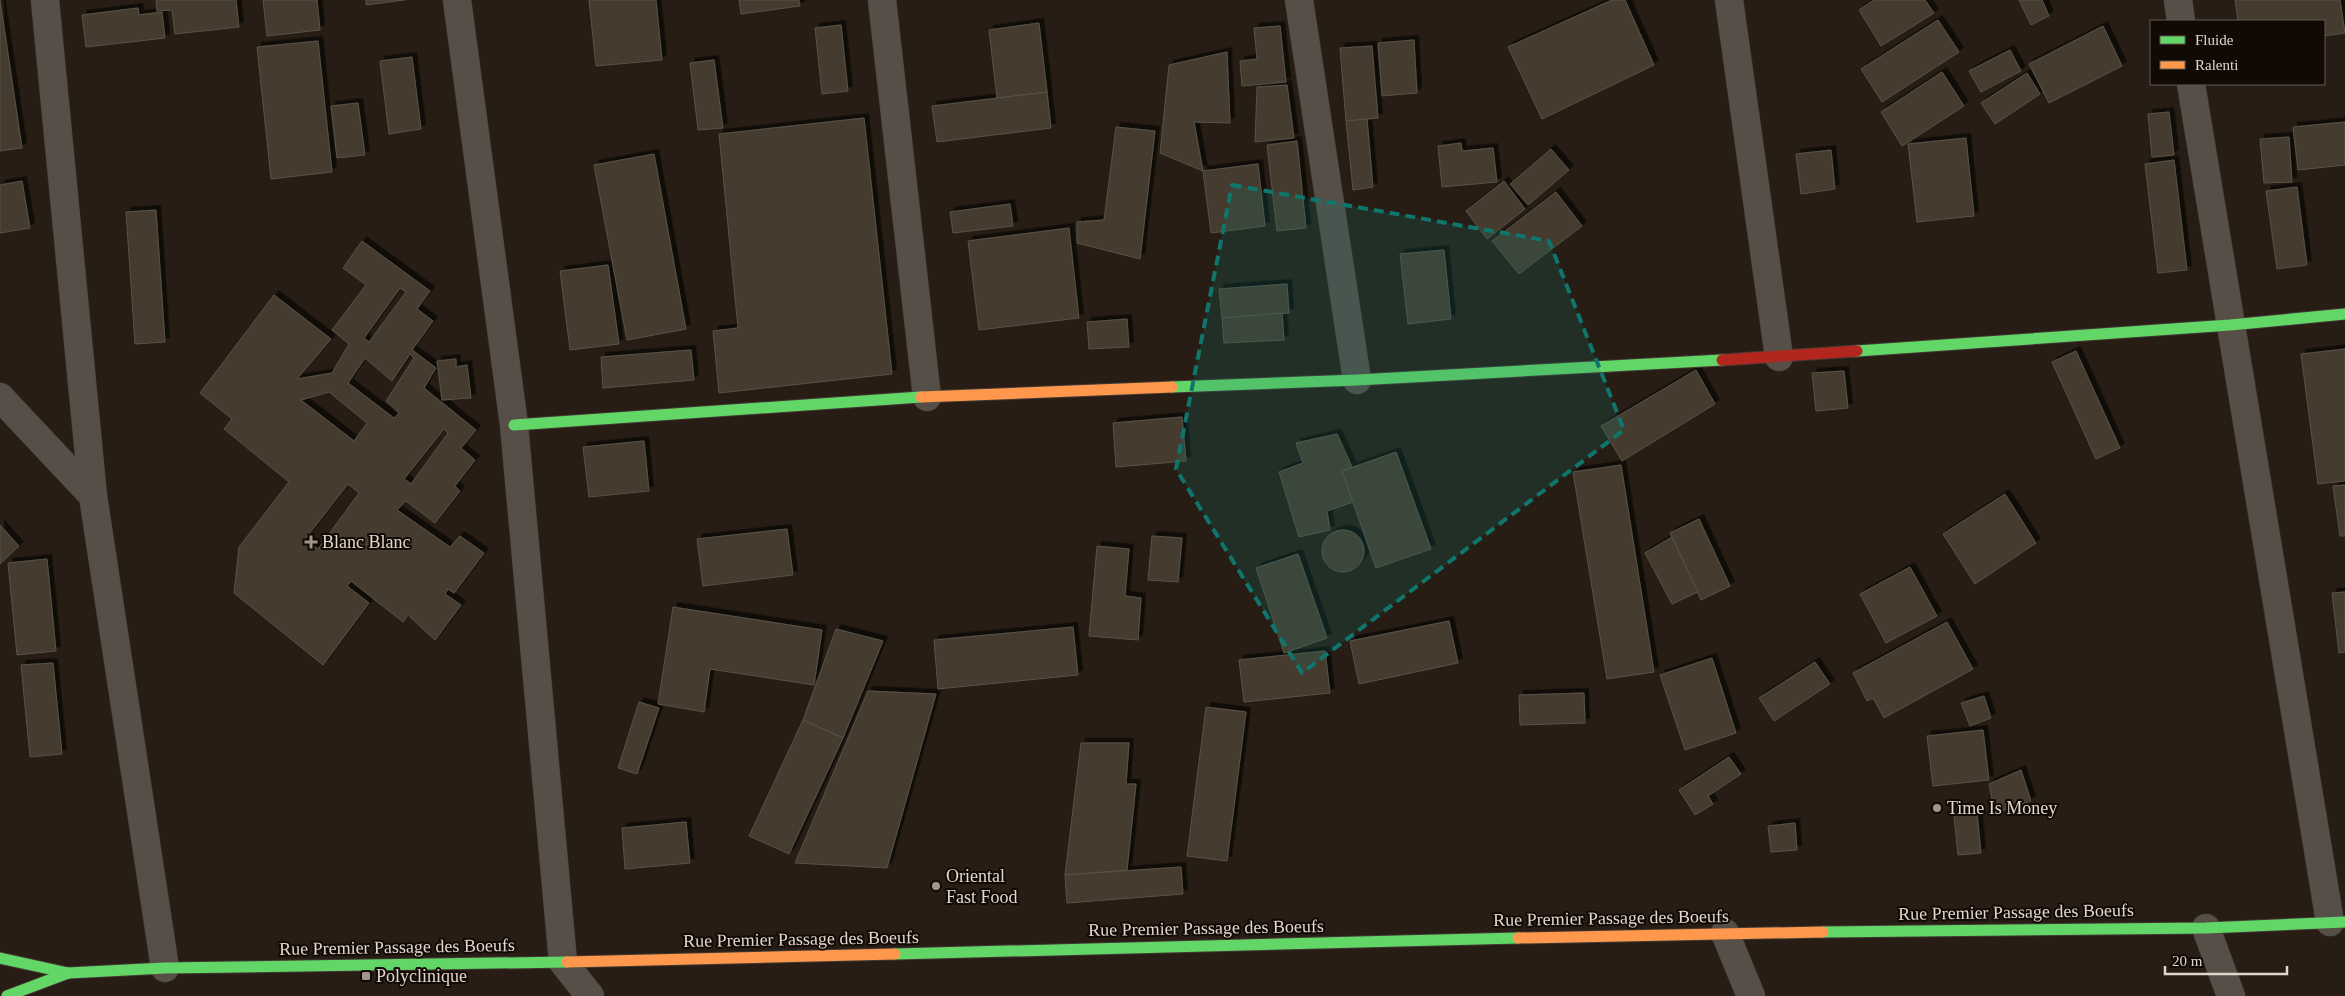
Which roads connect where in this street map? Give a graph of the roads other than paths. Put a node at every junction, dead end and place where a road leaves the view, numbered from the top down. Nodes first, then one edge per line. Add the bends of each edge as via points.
1 (45, 0) edge
2 (457, 0) edge
3 (882, 0) edge
4 (1299, 0) edge
5 (1729, 0) edge
6 (2178, 0) edge
7 (2181, 20) edge
8 (2191, 85) edge
9 (2345, 314) edge
10 (2230, 325) junction
11 (1779, 357) junction
12 (1357, 380) junction
13 (0, 397) edge
14 (928, 397) junction
15 (514, 426) junction
16 (93, 496) junction
17 (2337, 922) edge
18 (2206, 928) junction
19 (1725, 933) junction
20 (0, 958) edge
21 (564, 962) junction
22 (165, 968) junction
23 (68, 973) junction
24 (7, 996) edge
25 (590, 996) edge
26 (1751, 996) edge
27 (2231, 996) edge

1 - 16 street
2 - 15 street
3 - 14 street
4 - 12 street
5 - 11 street
6 - 7 street
8 - 10 street
9 - 10 main road
10 - 11 main road
10 - 17 street
11 - 12 main road
12 - 14 main road
13 - 16 street
14 - 15 main road
15 - 21 street
16 - 22 street
17 - 18 main road, Rue Premier Passage des Boeufs
18 - 19 main road, Rue Premier Passage des Boeufs
18 - 27 street
19 - 21 main road, Rue Premier Passage des Boeufs
19 - 26 street
20 - 23 main road
21 - 22 main road, Rue Premier Passage des Boeufs
21 - 25 street
22 - 23 main road, Rue Premier Passage des Boeufs
23 - 24 main road

